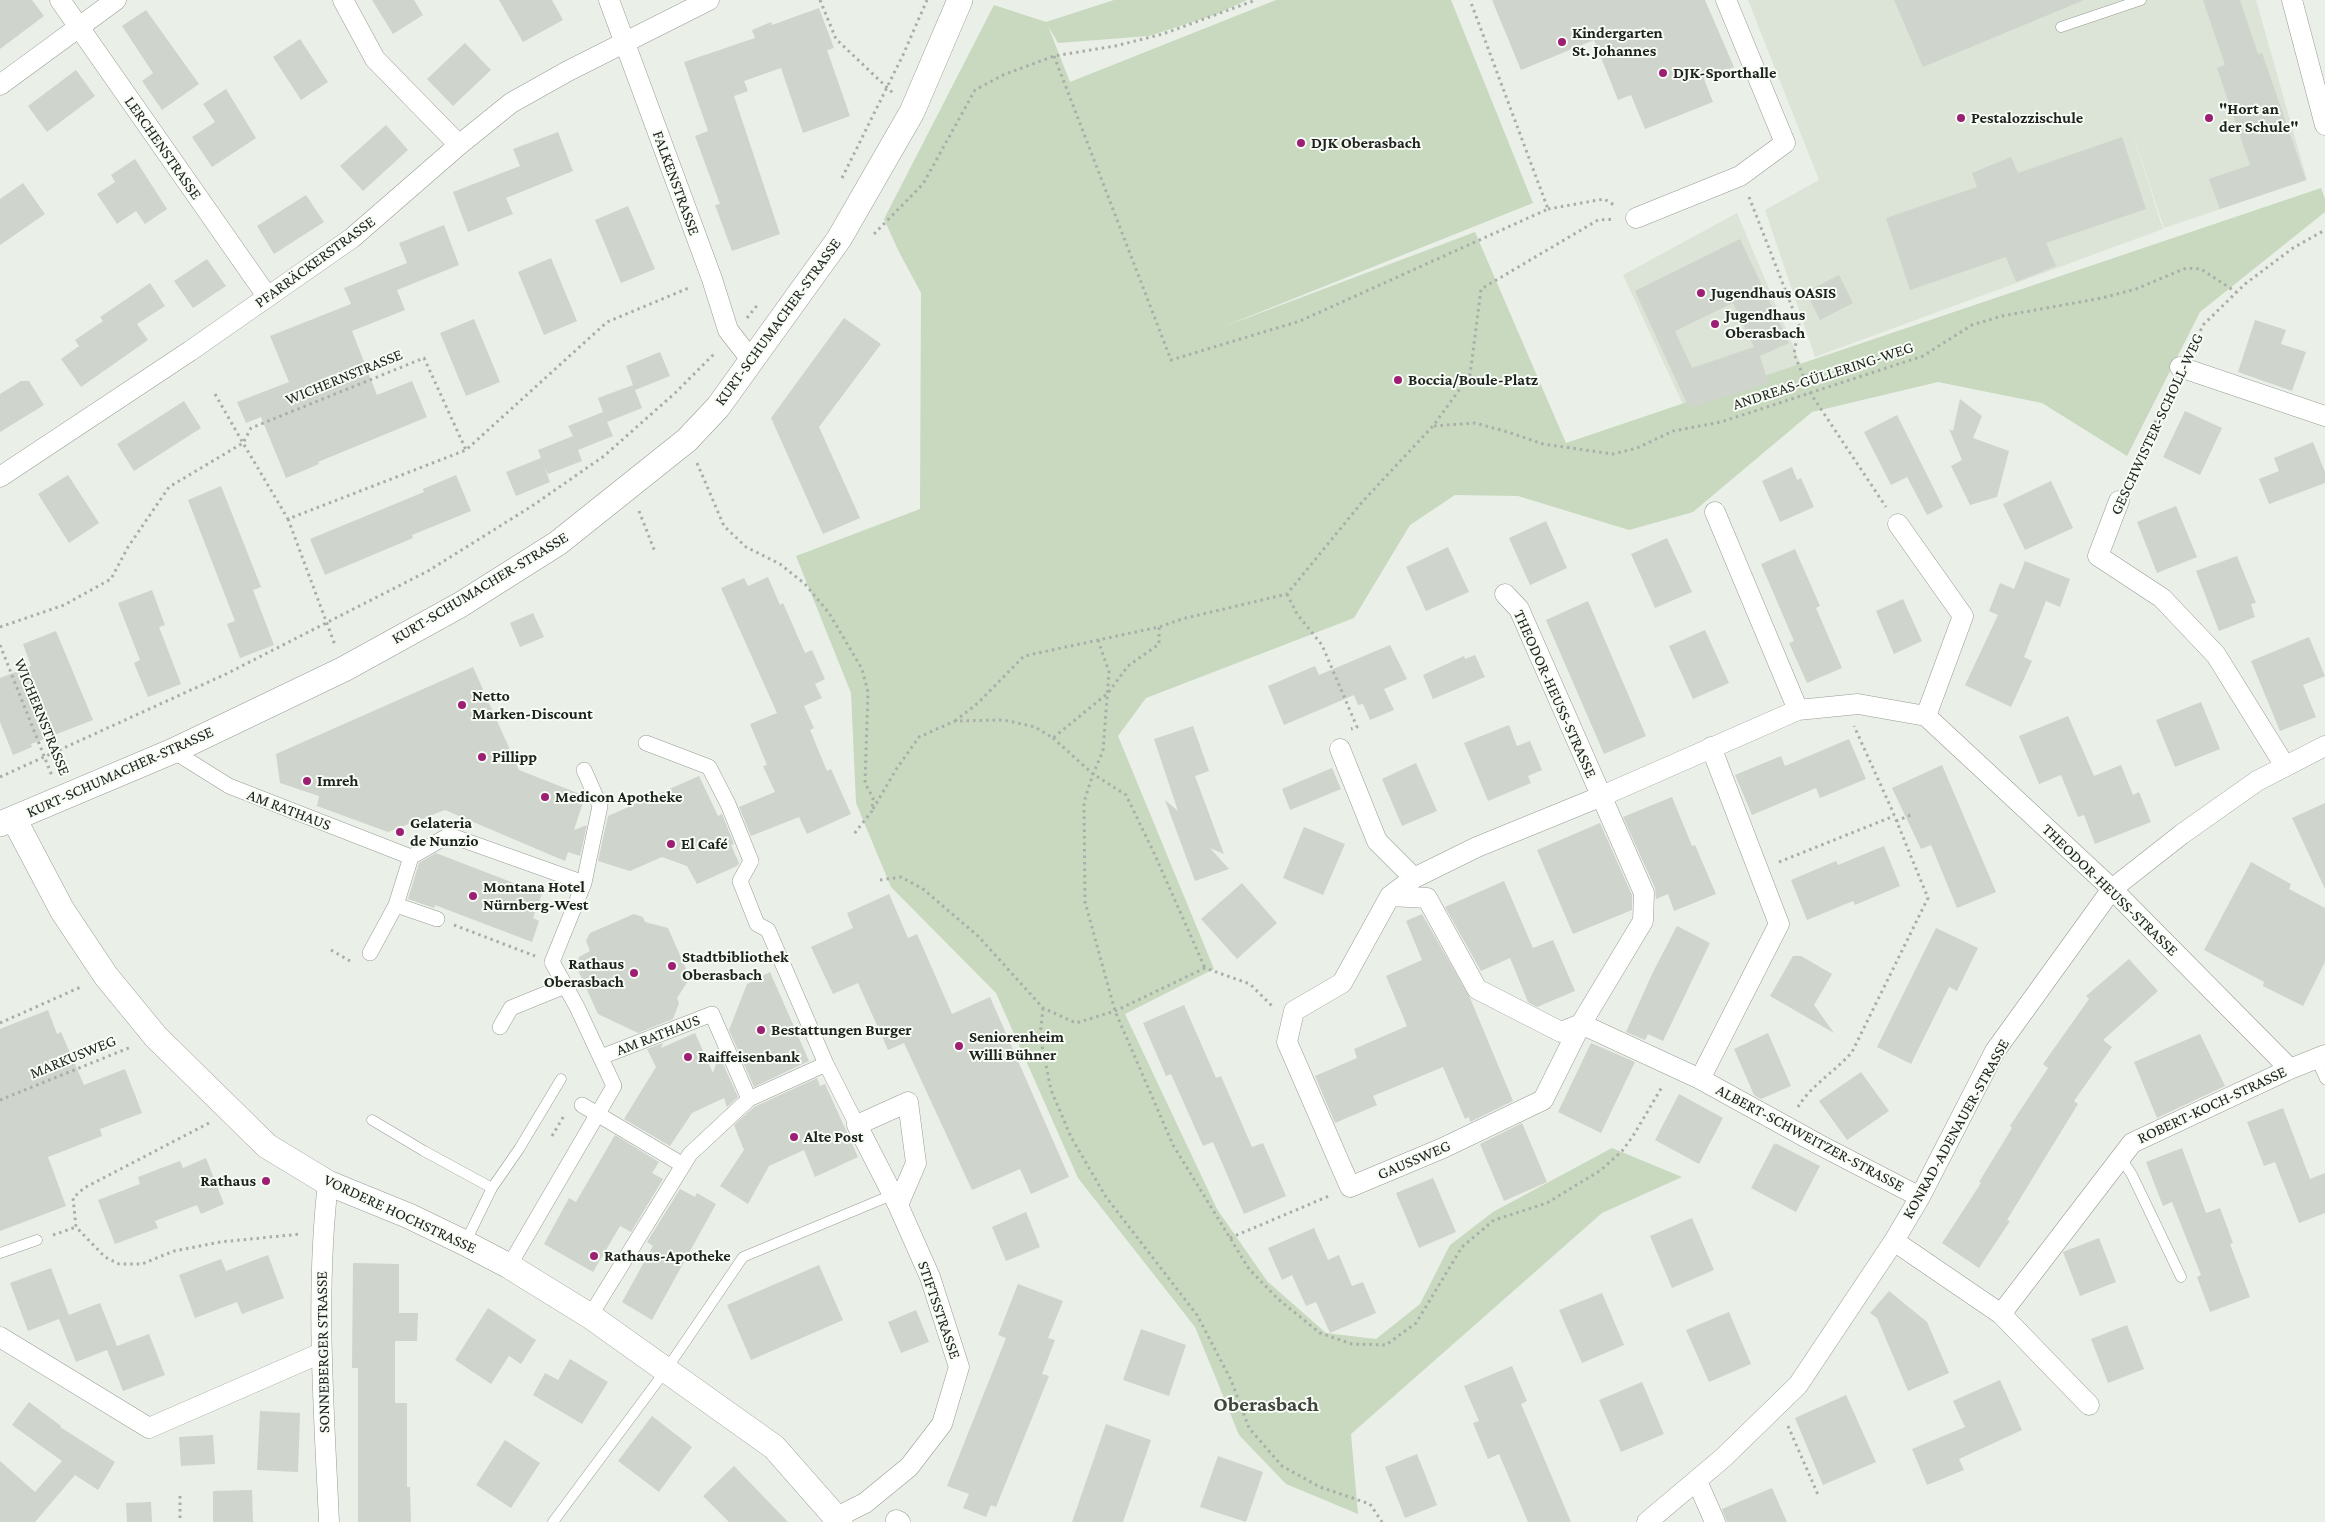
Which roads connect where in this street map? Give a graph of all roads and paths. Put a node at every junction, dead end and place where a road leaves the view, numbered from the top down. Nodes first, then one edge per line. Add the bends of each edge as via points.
1 (60, 0) edge
2 (116, 0) edge
3 (343, 0) edge
4 (609, 0) edge
5 (709, 0) edge
6 (820, 0) edge
7 (927, 0) edge
8 (960, 0) edge
9 (1256, 0) edge
10 (1470, 0) edge
11 (1726, 0) edge
12 (2140, 0) edge
13 (2292, 0) edge
14 (79, 27) junction
15 (2061, 27) dead end
16 (624, 42) junction
17 (1054, 56) junction
18 (0, 85) edge
19 (886, 87) junction
20 (912, 112) junction
21 (2325, 125) edge
22 (459, 145) junction
23 (1740, 176) junction
24 (841, 180) dead end
25 (1548, 209) junction
26 (1636, 218) junction
27 (2325, 230) edge
28 (869, 240) dead end
29 (712, 279) junction
30 (2236, 292) junction
31 (267, 296) junction
32 (764, 297) dead end
33 (733, 336) junction
34 (752, 361) junction
35 (2180, 367) junction
36 (215, 394) dead end
37 (1811, 394) junction
38 (2325, 416) edge
39 (1433, 426) junction
40 (687, 440) junction
41 (243, 443) junction
42 (466, 450) junction
43 (0, 477) edge
44 (629, 487) junction
45 (2119, 501) joint
46 (1715, 512) dead end
47 (288, 519) junction
48 (1898, 524) joint
49 (655, 552) dead end
50 (1287, 594) junction
51 (1505, 594) dead end
52 (327, 623) junction
53 (0, 627) edge
54 (1159, 627) junction
55 (1098, 640) junction
56 (0, 645) edge
57 (344, 669) junction
58 (1108, 693) junction
59 (1844, 706) junction
60 (1798, 710) junction
61 (1926, 716) junction
62 (955, 721) junction
63 (1053, 738) junction
64 (646, 743) dead end
65 (2325, 746) edge
66 (1711, 747) junction
67 (1340, 749) joint
68 (173, 751) junction
69 (45, 757) junction
70 (2285, 766) junction
71 (584, 770) dead end
72 (1093, 774) junction
73 (0, 777) edge
74 (1602, 796) junction
75 (61, 798) junction
76 (1084, 802) dead end
77 (872, 811) junction
78 (1913, 814) dead end
79 (1894, 816) junction
80 (1896, 821) junction
81 (7, 822) edge
82 (854, 834) dead end
83 (411, 857) junction
84 (1758, 871) junction
85 (1414, 878) junction
86 (880, 880) dead end
87 (584, 883) junction
88 (2112, 889) junction
89 (1390, 896) junction
90 (396, 905) junction
91 (437, 919) joint
92 (331, 950) dead end
93 (370, 953) dead end
94 (350, 960) dead end
95 (552, 962) junction
96 (1205, 968) junction
97 (106, 976) junction
98 (565, 986) junction
99 (1043, 1008) junction
100 (1294, 1011) junction
101 (0, 1023) edge
102 (1580, 1024) junction
103 (500, 1027) dead end
104 (156, 1037) junction
105 (601, 1056) junction
106 (2320, 1057) edge
107 (826, 1064) junction
108 (2290, 1069) junction
109 (560, 1079) dead end
110 (1700, 1079) junction
111 (2325, 1079) edge
112 (749, 1099) junction
113 (0, 1100) edge
114 (582, 1105) dead end
115 (231, 1112) junction
116 (565, 1113) dead end
117 (598, 1114) junction
118 (372, 1120) dead end
119 (857, 1125) junction
120 (1787, 1128) junction
121 (552, 1136) dead end
122 (2121, 1158) junction
123 (683, 1165) junction
124 (328, 1183) junction
125 (1350, 1187) junction
126 (492, 1188) junction
127 (1920, 1197) junction
128 (895, 1200) junction
129 (76, 1227) junction
130 (322, 1237) junction
131 (1230, 1238) dead end
132 (37, 1240) joint
133 (1894, 1241) junction
134 (465, 1243) junction
135 (0, 1253) edge
136 (509, 1266) junction
137 (2180, 1277) dead end
138 (2001, 1314) junction
139 (590, 1316) junction
140 (0, 1337) edge
141 (321, 1353) junction
142 (666, 1370) junction
143 (1778, 1404) junction
144 (2089, 1405) dead end
145 (1697, 1481) junction
146 (180, 1496) dead end
147 (1818, 1497) dead end
148 (838, 1519) edge
149 (180, 1522) edge
150 (329, 1522) edge
151 (553, 1522) edge
152 (1382, 1522) edge
153 (1647, 1522) edge
154 (1715, 1522) edge

1 - 14 street, LERCHENSTRASSE
2 - 14 street
3 - 22 street via 375,59
4 - 16 street, FALKENSTRASSE
5 - 16 street, PFARRÄCKERSTRASSE
6 - 19 path via 836,39
7 - 19 path
8 - 20 street, KURT-SCHUMACHER-STRASSE
9 - 17 path via 1163,34
10 - 25 path
11 - 23 street via 1784,143
12 - 15 lane
13 - 21 street
14 - 18 street
14 - 31 street, LERCHENSTRASSE
16 - 22 street, PFARRÄCKERSTRASSE via 511,103
16 - 29 street, FALKENSTRASSE
17 - 25 path via 1171,360 1300,320
17 - 28 path via 1003,75 975,90 923,184
19 - 20 path
19 - 24 path
20 - 34 street, KURT-SCHUMACHER-STRASSE via 839,240
22 - 31 street, PFARRÄCKERSTRASSE via 352,238
23 - 26 street
23 - 37 path via 1799,325 1794,354
25 - 26 path via 1604,199
26 - 39 path via 1598,220 1481,289 1470,375
27 - 30 path, GESCHWISTER-SCHOLL-WEG via 2293,248
29 - 33 street, FALKENSTRASSE via 728,330
29 - 42 path via 607,322
30 - 35 path, GESCHWISTER-SCHOLL-WEG via 2204,324
30 - 37 path, ANDREAS-GÜLLERING-WEG via 2201,269 2186,268 2136,289 1972,325 1923,356
31 - 43 street, PFARRÄCKERSTRASSE
32 - 33 path
33 - 34 street, FALKENSTRASSE
33 - 52 path via 604,456 565,484 428,571
34 - 40 street, KURT-SCHUMACHER-STRASSE via 718,407
35 - 38 street
35 - 45 path, GESCHWISTER-SCHOLL-WEG
36 - 41 path
37 - 39 path, ANDREAS-GÜLLERING-WEG via 1721,422 1673,431 1637,448 1614,454 1543,444 1475,424
37 - 48 path
39 - 50 path via 1363,501
40 - 44 street, KURT-SCHUMACHER-STRASSE
40 - 77 path via 724,526 746,547 780,564 805,584 830,613 862,669 868,692 865,783 873,798
41 - 42 path, WICHERNSTRASSE via 251,428 424,358
41 - 47 path
41 - 53 path, WICHERNSTRASSE via 169,487 128,547 112,579 64,605
42 - 47 path
44 - 49 path
44 - 57 street, KURT-SCHUMACHER-STRASSE via 558,543 460,604
45 - 70 street, GESCHWISTER-SCHOLL-WEG via 2098,556 2162,598 2216,655
46 - 60 street
47 - 52 path
48 - 61 street via 1963,616
50 - 54 path
50 - 67 path via 1297,614 1322,645 1357,727 1336,735
51 - 74 street, THEODOR-HEUSS-STRASSE via 1519,609
52 - 57 path
52 - 69 path via 226,674
54 - 55 path
54 - 58 path via 1159,644 1128,666
55 - 58 path via 1109,672
55 - 62 path via 1024,656 978,703
56 - 69 path, WICHERNSTRASSE
57 - 68 street, KURT-SCHUMACHER-STRASSE
58 - 63 path
58 - 72 path via 1103,751
59 - 60 street, THEODOR-HEUSS-STRASSE
59 - 61 street, THEODOR-HEUSS-STRASSE via 1858,704
59 - 79 path
60 - 66 street, THEODOR-HEUSS-STRASSE
61 - 88 street, THEODOR-HEUSS-STRASSE
62 - 63 path via 1004,720 1035,727
62 - 77 path via 919,737
63 - 72 path
64 - 107 street via 708,767 728,804 750,861 740,881 757,924 768,930
65 - 70 street, KONRAD-ADENAUER-STRASSE
66 - 74 street, THEODOR-HEUSS-STRASSE
66 - 84 street, ALBERT-SCHWEITZER-STRASSE
67 - 85 street via 1377,842
68 - 75 street, KURT-SCHUMACHER-STRASSE
68 - 83 street, AM RATHAUS via 229,786
69 - 73 path
69 - 75 path, WICHERNSTRASSE
70 - 88 street, KONRAD-ADENAUER-STRASSE via 2257,781 2182,834
71 - 87 street via 600,806
72 - 76 path
72 - 96 path via 1126,795
74 - 85 street, THEODOR-HEUSS-STRASSE via 1477,847
74 - 102 street via 1644,893 1643,921
75 - 81 street, KURT-SCHUMACHER-STRASSE
77 - 82 path
78 - 80 path
79 - 80 path
79 - 84 path
80 - 120 path via 1928,898 1858,1042 1839,1067 1800,1104
81 - 97 street, VORDERE HOCHSTRASSE
83 - 87 street via 449,835
83 - 90 street
84 - 110 street, ALBERT-SCHWEITZER-STRASSE via 1778,924
85 - 89 street, THEODOR-HEUSS-STRASSE
86 - 99 path via 901,876 945,906 978,936
87 - 95 street
88 - 108 street, THEODOR-HEUSS-STRASSE
88 - 127 street, KONRAD-ADENAUER-STRASSE via 1995,1051
89 - 100 street, THEODOR-HEUSS-STRASSE via 1342,983
89 - 102 street via 1426,898 1476,990 1561,1032
90 - 91 street
90 - 93 street
91 - 95 path
92 - 94 path
95 - 98 street, AM RATHAUS
96 - 99 path via 1115,1012 1076,1023
96 - 100 path via 1250,984 1276,1010
97 - 101 path
97 - 104 street, VORDERE HOCHSTRASSE
98 - 103 street via 511,1008
98 - 105 street, AM RATHAUS
99 - 152 path via 1040,1036 1047,1072 1071,1137 1106,1197 1197,1315 1232,1380 1249,1428 1282,1466 1320,1487 1370,1504
100 - 125 street via 1287,1042
102 - 110 street, ALBERT-SCHWEITZER-STRASSE
102 - 125 street, GAUSSWEG via 1543,1100 1443,1148
104 - 113 path, MARKUSWEG
104 - 115 street, VORDERE HOCHSTRASSE
105 - 112 street, AM RATHAUS via 712,1014
105 - 117 street, AM RATHAUS via 614,1086
106 - 108 street, ROBERT-KOCH-STRASSE
106 - 111 lane
107 - 112 street
107 - 119 street
108 - 122 street, ROBERT-KOCH-STRASSE via 2132,1143
109 - 126 lane
110 - 120 street, ALBERT-SCHWEITZER-STRASSE
112 - 123 street via 690,1154
114 - 117 street
115 - 124 street, VORDERE HOCHSTRASSE via 267,1146
115 - 129 path via 84,1188 73,1198
116 - 121 path
117 - 123 street
117 - 136 street, AM RATHAUS
118 - 126 lane
119 - 128 street, STIFTSSTRASSE
119 - 128 street via 908,1102 916,1163
120 - 127 street, ALBERT-SCHWEITZER-STRASSE
122 - 137 lane
122 - 138 street, ROBERT-KOCH-STRASSE
123 - 139 street
124 - 130 street, SONNEBERGER STRASSE
124 - 134 street, VORDERE HOCHSTRASSE
125 - 131 path
126 - 134 lane
127 - 133 street, KONRAD-ADENAUER-STRASSE
128 - 142 lane via 743,1257
128 - 148 street, STIFTSSTRASSE via 930,1277 958,1367 942,1424 909,1468 865,1503
129 - 130 path via 105,1257 119,1264 142,1264 174,1251 220,1242 296,1233
129 - 132 path
130 - 141 street, SONNEBERGER STRASSE
132 - 135 lane
133 - 138 street
133 - 143 street, KONRAD-ADENAUER-STRASSE via 1798,1385
134 - 136 street, VORDERE HOCHSTRASSE
136 - 139 street, VORDERE HOCHSTRASSE
138 - 144 street
139 - 142 street, VORDERE HOCHSTRASSE
140 - 141 street via 149,1428
141 - 150 street, SONNEBERGER STRASSE
142 - 148 street, VORDERE HOCHSTRASSE via 774,1447
142 - 151 lane
143 - 145 street, KONRAD-ADENAUER-STRASSE
143 - 147 path
145 - 153 street, KONRAD-ADENAUER-STRASSE
145 - 154 street
146 - 149 path

